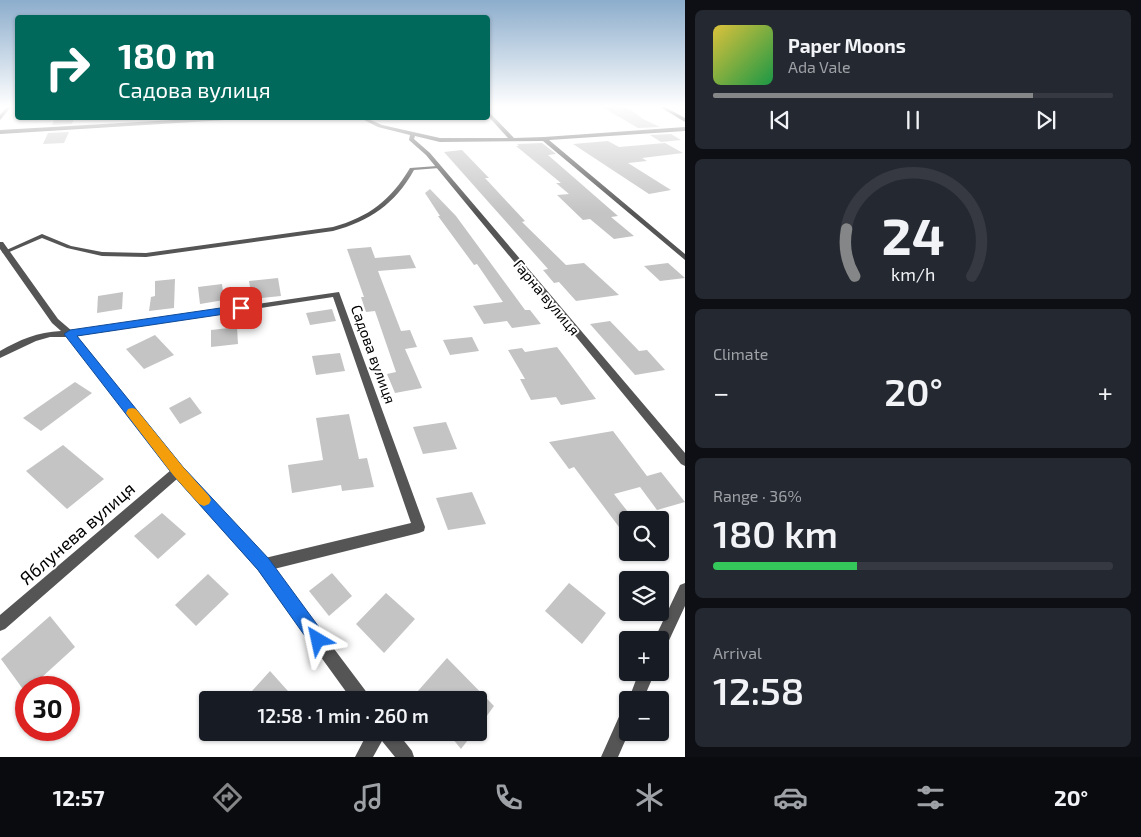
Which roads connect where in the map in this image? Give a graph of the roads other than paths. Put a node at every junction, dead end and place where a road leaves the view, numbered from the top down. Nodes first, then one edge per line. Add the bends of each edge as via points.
1 (415, 142) edge
2 (548, 142) edge
3 (437, 167) junction
4 (2, 248) edge
5 (685, 258) edge
6 (70, 334) junction
7 (0, 355) edge
8 (685, 445) edge
9 (683, 459) edge
10 (178, 471) junction
11 (263, 565) junction
12 (685, 590) edge
13 (0, 624) edge
14 (666, 631) edge
15 (355, 691) edge
16 (619, 735) edge
17 (373, 741) edge
18 (393, 741) edge
19 (363, 757) edge
20 (406, 757) edge
21 (609, 757) edge

1 - 3 street, Гарна вулиця
2 - 5 street
3 - 4 lane via 412,169 407,180 372,215 333,229 146,255 102,254 42,236
3 - 9 street, Гарна вулиця
4 - 6 street via 55,321
6 - 7 street via 34,337
6 - 10 street
6 - 11 street, Садова вулиця via 336,294 419,527
8 - 9 street
10 - 11 street
10 - 13 street, Яблунева вулиця
11 - 15 street
12 - 14 street
16 - 21 street
17 - 19 street
18 - 20 street

